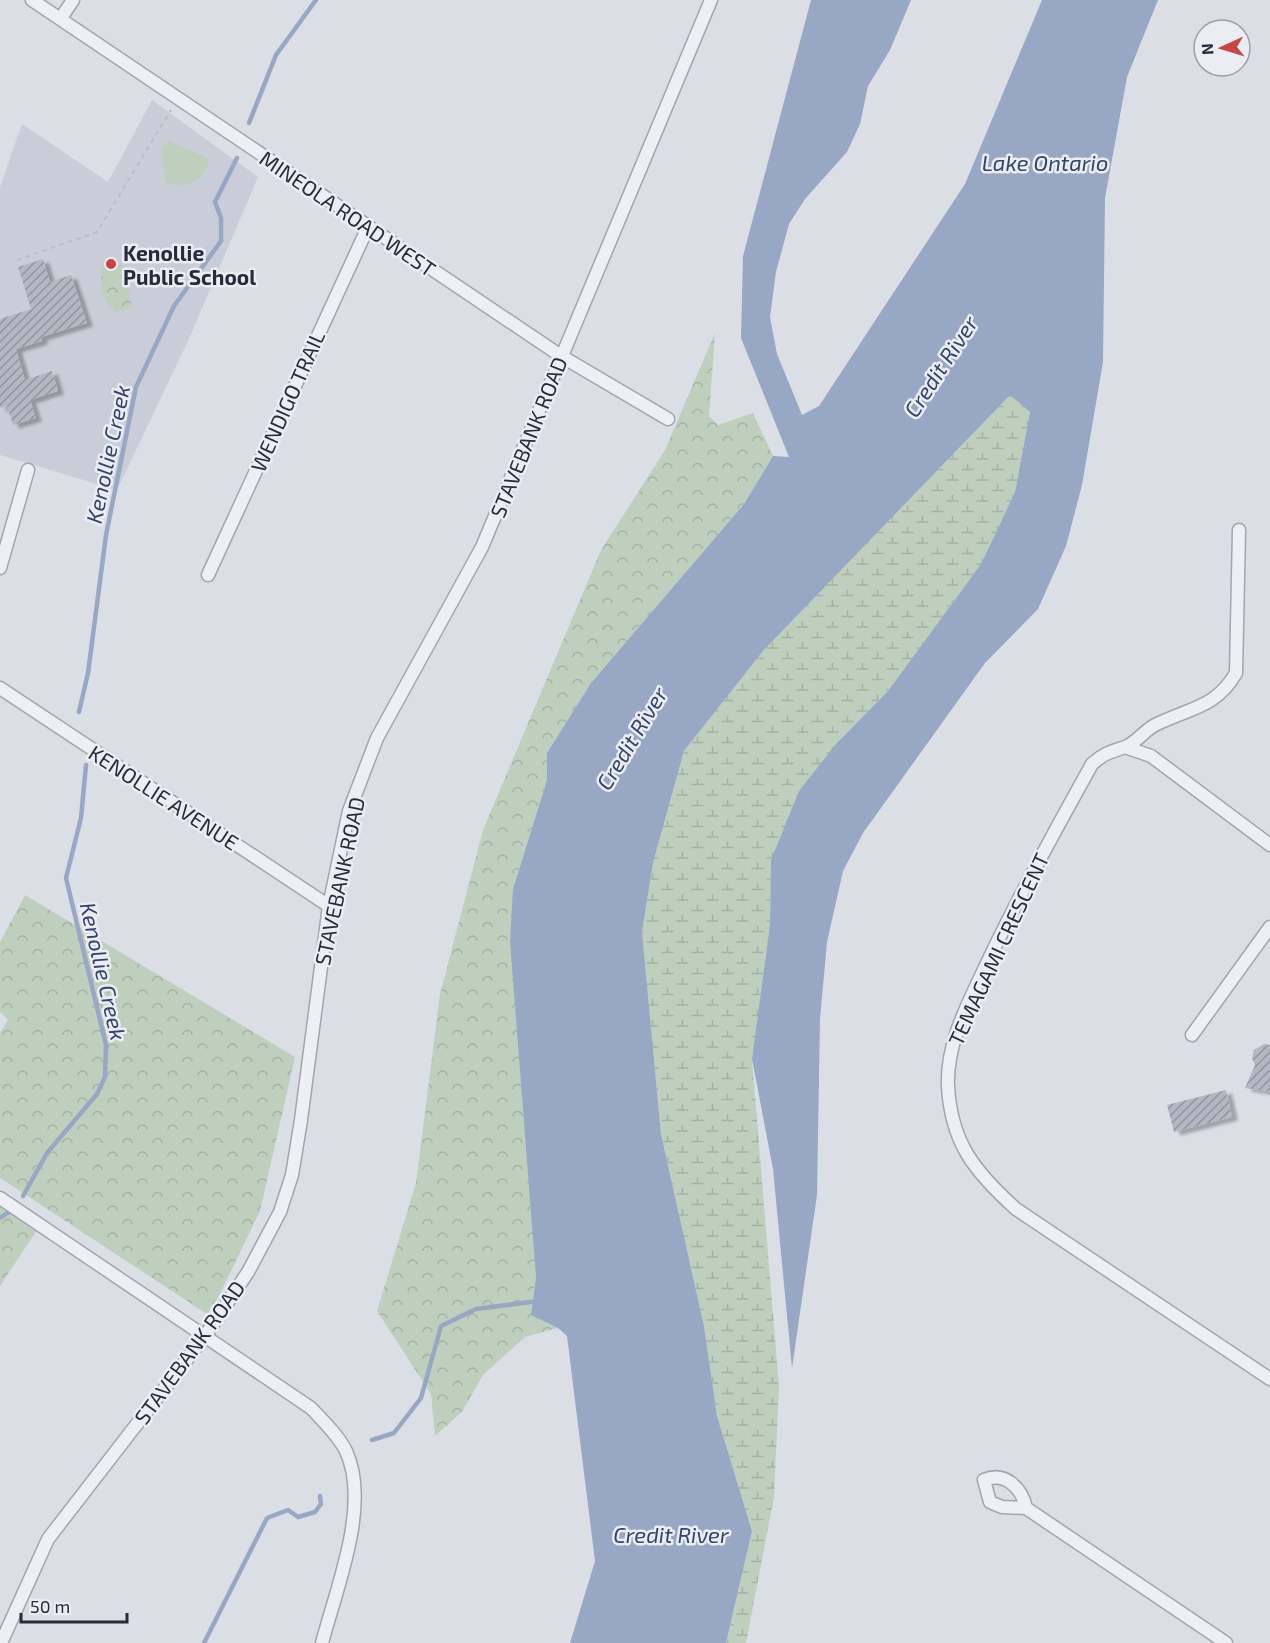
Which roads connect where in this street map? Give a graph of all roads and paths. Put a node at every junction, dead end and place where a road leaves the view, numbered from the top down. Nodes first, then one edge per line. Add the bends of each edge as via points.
1 (32, 0) edge
2 (73, 0) edge
3 (711, 0) edge
4 (61, 18) junction
5 (171, 110) dead end
6 (368, 227) junction
7 (17, 260) dead end
8 (561, 356) junction
9 (668, 419) dead end
10 (28, 470) dead end
11 (1239, 530) dead end
12 (0, 568) edge
13 (208, 575) dead end
14 (0, 688) edge
15 (1125, 747) junction
16 (1270, 845) edge
17 (329, 906) junction
18 (1270, 927) edge
19 (1192, 1035) dead end
20 (0, 1198) edge
21 (205, 1336) junction
22 (1270, 1379) edge
23 (1026, 1508) dead end
24 (1, 1643) edge
25 (322, 1643) edge
26 (1226, 1643) edge

1 - 4 street, MINEOLA ROAD WEST
2 - 4 street
3 - 8 street, STAVEBANK ROAD
4 - 6 street, MINEOLA ROAD WEST
5 - 7 path via 97,232
6 - 8 street, MINEOLA ROAD WEST
6 - 13 street, WENDIGO TRAIL
8 - 9 street, MINEOLA ROAD WEST
8 - 17 street, STAVEBANK ROAD via 482,547 377,738 349,811
10 - 12 street
11 - 15 street, TEMAGAMI CRESCENT via 1236,673 1212,702 1154,726
14 - 17 street, KENOLLIE AVENUE
15 - 16 street via 1151,756
15 - 22 street, TEMAGAMI CRESCENT via 1104,753 1092,764 1034,867 963,1015 950,1052 948,1085 954,1124 967,1157 1016,1209
17 - 21 street, STAVEBANK ROAD via 292,1175 280,1212 248,1272
18 - 19 street
20 - 21 street
21 - 24 street, STAVEBANK ROAD via 48,1539
21 - 25 street via 311,1408 346,1451 355,1505
23 - 26 street

